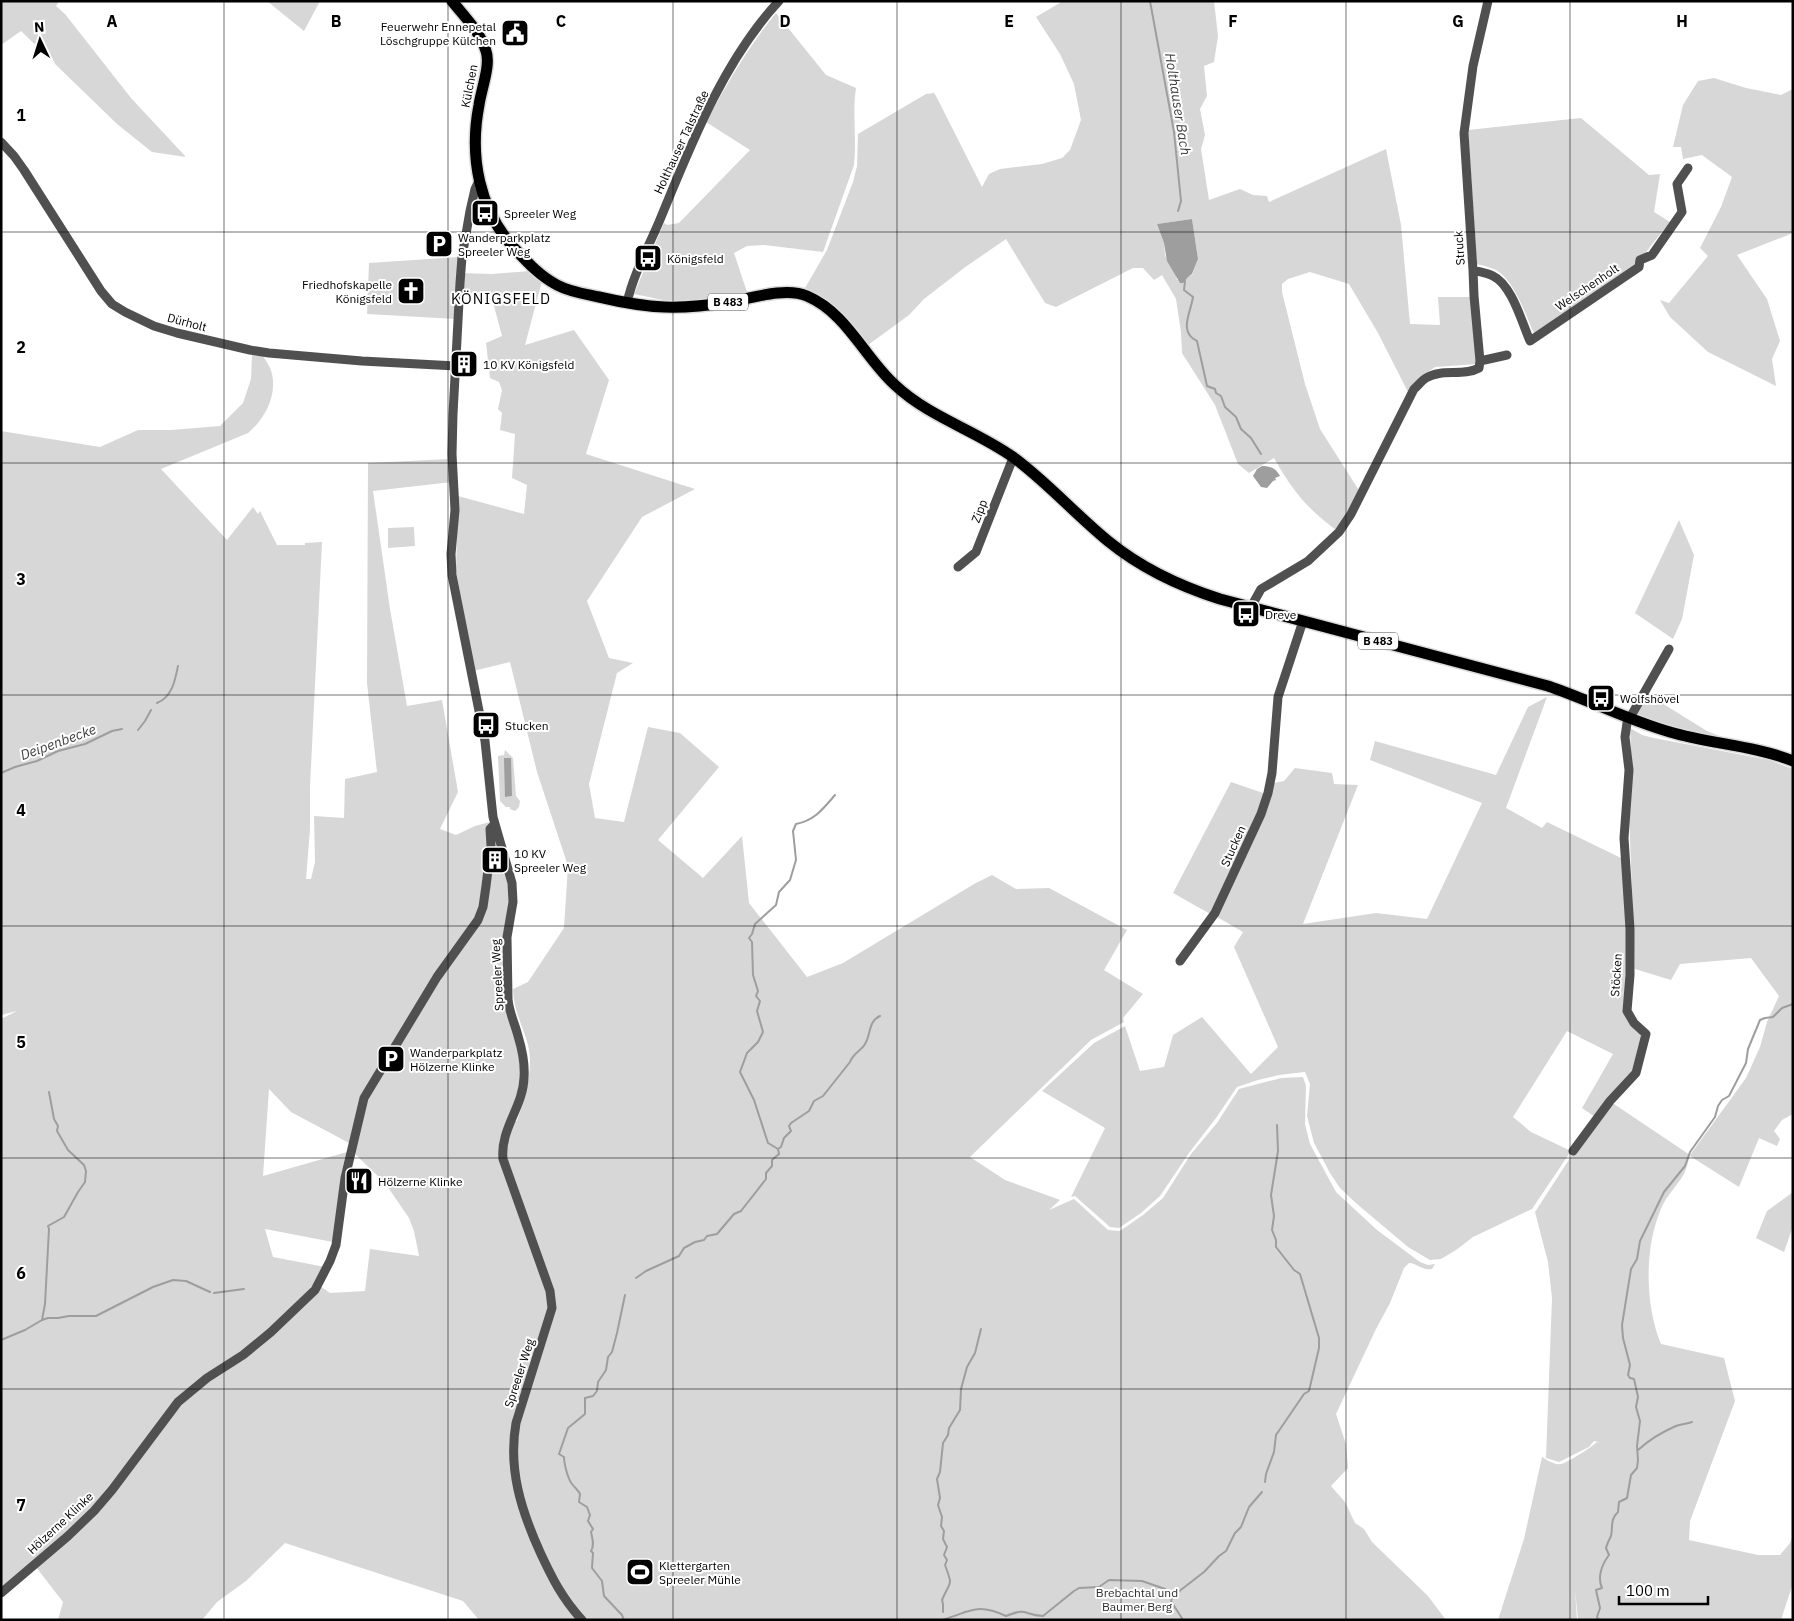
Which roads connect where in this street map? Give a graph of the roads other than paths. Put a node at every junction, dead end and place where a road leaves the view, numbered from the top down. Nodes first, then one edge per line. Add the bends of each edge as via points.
1 (452, 1) edge
2 (779, 1) edge
3 (1488, 1) edge
4 (1, 142) edge
5 (1688, 168) dead end
6 (478, 183) junction
7 (1474, 270) junction
8 (627, 303) junction
9 (1507, 355) dead end
10 (1480, 361) junction
11 (456, 366) junction
12 (1013, 458) junction
13 (958, 566) dead end
14 (1251, 607) junction
15 (1303, 621) junction
16 (1669, 649) dead end
17 (1630, 719) junction
18 (1793, 761) edge
19 (495, 824) junction
20 (1180, 961) dead end
21 (1573, 1151) dead end
22 (1, 1593) edge
23 (582, 1620) edge

1 - 6 main road, Külchen / B 483 via 486,50 474,137
2 - 8 street, Holthauser Talstraße via 756,29 730,70 700,126
3 - 7 street, Struck via 1473,66 1464,134
4 - 11 street, Dürholt via 19,163 101,292 112,304 138,319 177,333 269,353
5 - 7 street, Welschenholt via 1677,184 1682,212 1652,255 1640,260 1639,267 1530,341 1522,317 1501,282
6 - 8 main road, B 483 via 496,222 512,246 534,269 570,290
6 - 11 street, Spreeler Weg via 462,257
7 - 10 street, Struck
8 - 12 main road, B 483 via 688,308 782,293 808,296 848,327 893,383 924,407
9 - 10 street
10 - 14 street via 1479,368 1472,372 1444,372 1426,378 1414,389 1339,532 1308,561 1261,590
11 - 19 street, Spreeler Weg via 452,428 455,510 452,575 486,746
12 - 13 street, Zipp via 976,552
12 - 14 main road, B 483 via 1109,542 1138,562 1194,590
14 - 15 main road, B 483
15 - 17 main road, B 483 via 1548,686
15 - 20 street, Stucken via 1278,697 1268,794 1215,913
16 - 17 street
17 - 18 main road, B 483 via 1690,738 1756,749
17 - 21 street, Stöcken via 1625,731 1629,770 1624,838 1630,930 1627,1011 1646,1034 1636,1073 1610,1101
19 - 22 street, Hölzerne Klinke via 490,829 486,886 478,920 441,971 362,1103 336,1245 316,1290 243,1355 178,1402 94,1511
19 - 23 street, Spreeler Weg via 514,893 507,932 508,999 521,1045 524,1073 521,1098 503,1140 503,1159 548,1284 552,1308 516,1423 514,1465 520,1502 532,1534 556,1586

